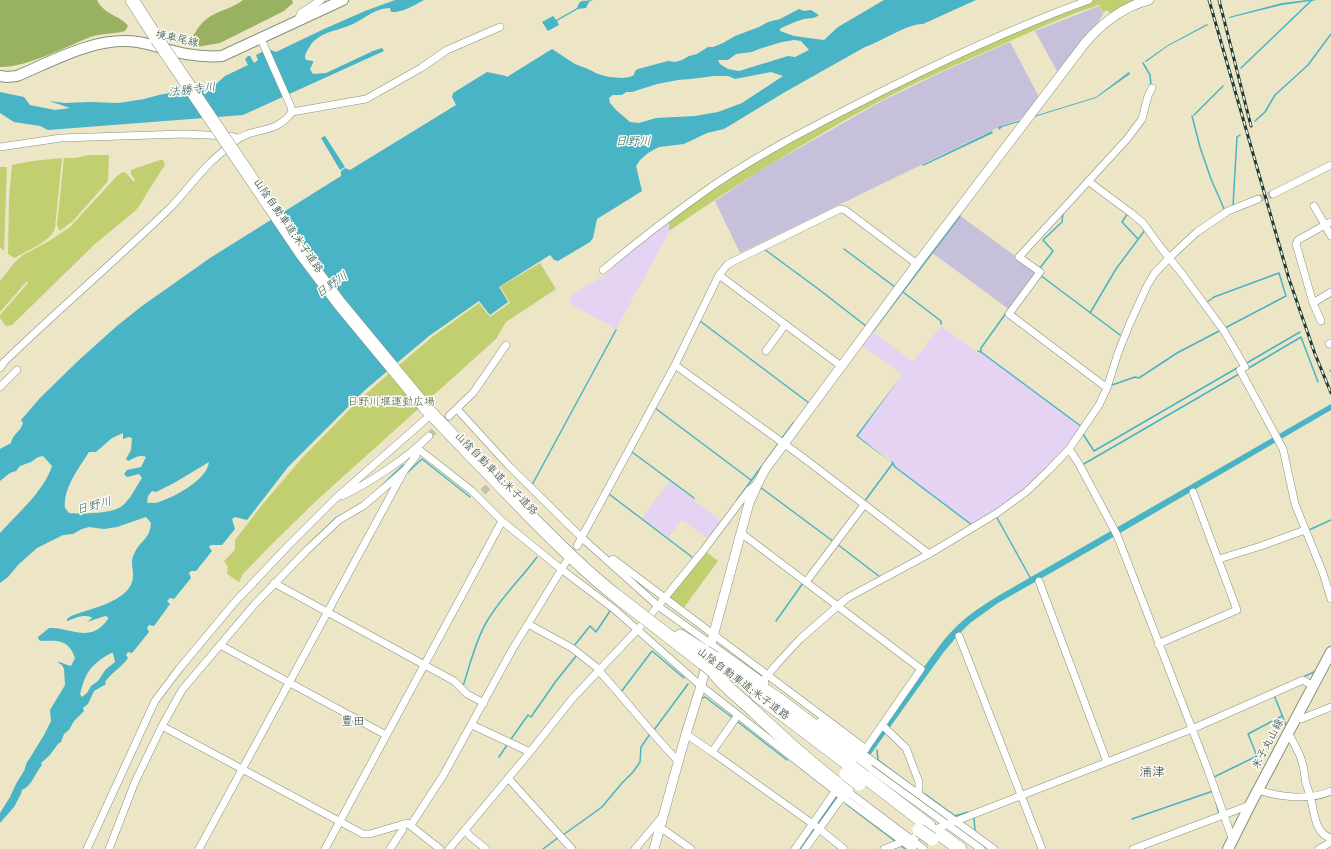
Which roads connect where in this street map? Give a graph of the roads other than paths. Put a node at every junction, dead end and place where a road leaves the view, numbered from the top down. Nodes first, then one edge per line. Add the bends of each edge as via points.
1 (132, 0) edge
2 (136, 0) edge
3 (321, 0) edge
4 (343, 0) edge
5 (1089, 0) edge
6 (1149, 0) edge
7 (297, 22) junction
8 (500, 27) dead end
9 (159, 38) junction
10 (262, 42) junction
11 (0, 76) edge
12 (1152, 88) dead end
13 (292, 110) junction
14 (238, 138) junction
15 (0, 147) edge
16 (1331, 165) edge
17 (1088, 181) junction
18 (1272, 194) tunnel mouth
19 (1258, 199) tunnel mouth
20 (1314, 206) dead end
21 (1328, 223) edge
22 (1331, 236) edge
23 (1169, 258) junction
24 (917, 264) junction
25 (603, 270) dead end
26 (719, 275) junction
27 (1331, 292) edge
28 (1313, 303) junction
29 (1321, 321) dead end
30 (785, 325) junction
31 (506, 345) dead end
32 (766, 350) dead end
33 (675, 365) junction
34 (841, 366) junction
35 (0, 368) edge
36 (17, 370) dead end
37 (0, 388) edge
38 (1107, 388) junction
39 (457, 409) junction
40 (427, 411) junction
41 (449, 416) tunnel mouth
42 (429, 436) tunnel mouth
43 (783, 444) junction
44 (417, 448) junction
45 (1071, 451) junction
46 (404, 471) junction
47 (758, 483) junction
48 (1193, 492) dead end
49 (336, 498) junction
50 (864, 505) junction
51 (502, 521) junction
52 (1305, 530) junction
53 (741, 533) junction
54 (580, 536) junction
55 (577, 546) dead end
56 (929, 554) junction
57 (1219, 559) junction
58 (566, 562) dead end
59 (609, 562) junction
60 (561, 569) junction
61 (1039, 581) dead end
62 (806, 582) junction
63 (274, 583) junction
64 (665, 598) junction
65 (1331, 599) edge
66 (658, 606) junction
67 (840, 607) junction
68 (328, 613) junction
69 (528, 624) junction
70 (638, 629) junction
71 (959, 636) dead end
72 (1158, 644) junction
73 (220, 645) junction
74 (710, 651) junction
75 (1331, 652) edge
76 (424, 665) junction
77 (599, 670) junction
78 (766, 678) junction
79 (290, 683) junction
80 (701, 686) junction
81 (1312, 686) junction
82 (482, 702) junction
83 (1331, 707) edge
84 (738, 715) junction
85 (1296, 717) junction
86 (472, 725) junction
87 (882, 725) junction
88 (162, 726) junction
89 (1192, 729) junction
90 (686, 734) junction
91 (386, 735) junction
92 (1287, 735) junction
93 (530, 752) junction
94 (712, 752) junction
95 (678, 761) junction
96 (865, 762) junction
97 (1107, 762) junction
98 (243, 770) junction
99 (508, 778) junction
100 (1258, 790) junction
101 (1331, 791) edge
102 (840, 793) junction
103 (918, 793) junction
104 (1021, 796) junction
105 (1311, 797) junction
106 (1250, 805) junction
107 (1223, 815) junction
108 (955, 821) junction
109 (340, 822) junction
110 (661, 822) junction
111 (407, 824) junction
112 (816, 826) junction
113 (465, 830) junction
114 (920, 832) junction
115 (936, 837) edge
116 (1331, 838) edge
117 (904, 842) junction
118 (1331, 842) edge
119 (1232, 845) edge
120 (87, 849) edge
121 (109, 849) edge
122 (199, 849) edge
123 (325, 849) edge
124 (390, 849) edge
125 (440, 849) edge
126 (449, 849) edge
127 (486, 849) edge
128 (572, 849) edge
129 (635, 849) edge
130 (654, 849) edge
131 (691, 849) edge
132 (795, 849) edge
133 (805, 849) edge
134 (844, 849) edge
135 (884, 849) edge
136 (913, 849) edge
137 (945, 849) edge
138 (960, 849) edge
139 (981, 849) edge
140 (994, 849) edge
141 (1042, 849) edge
142 (1133, 849) edge
143 (1319, 849) edge

1 - 9 highway, 山陰自動車道;米子道路
2 - 9 highway, 山陰自動車道;米子道路
3 - 7 street via 301,13
4 - 7 main road, 境車尾線
5 - 25 street via 992,39 910,77 775,148 712,187
6 - 24 street via 1118,13 1102,24 1085,43
7 - 10 main road, 境車尾線
8 - 13 street via 447,50 366,99
9 - 40 highway, 山陰自動車道;米子道路, bridge via 306,253
10 - 11 main road, 境車尾線 via 222,56 205,57 137,42 117,42 95,45 71,53 17,76
10 - 13 street
12 - 17 street via 1141,121
13 - 14 street via 284,121 275,127
14 - 15 street via 183,134 65,138
14 - 35 street via 209,164 170,208 48,320
16 - 18 street
17 - 23 street via 1143,223
17 - 38 street via 1019,257 1040,272 1009,314
19 - 23 street via 1228,211 1197,232
20 - 21 street
21 - 22 street
21 - 28 street via 1296,242
23 - 38 street via 1147,286 1118,353
23 - 52 street via 1224,331 1284,454 1295,504
24 - 26 street via 845,210 840,209 728,264
24 - 34 street
26 - 30 street
26 - 33 street
27 - 28 street
28 - 29 street
30 - 32 street
30 - 34 street
31 - 39 street via 473,393
33 - 43 street
33 - 54 street
34 - 43 street
36 - 37 street
38 - 45 street
39 - 41 street
39 - 54 street via 506,468
40 - 49 street
40 - 74 highway, 山陰自動車道;米子道路, bridge via 621,595 673,633
42 - 44 street
43 - 47 street
43 - 50 street
44 - 46 street via 416,456
44 - 49 street via 377,476
44 - 51 street via 480,494
45 - 56 street via 1026,492 997,513
45 - 72 street via 1116,532
46 - 63 street via 363,506 339,520
46 - 68 street
47 - 53 street
47 - 64 street via 749,490
48 - 57 street
49 - 120 street via 234,603 155,701
50 - 56 street
50 - 62 street
51 - 60 street
51 - 76 street
52 - 57 street
52 - 65 street
53 - 62 street
53 - 74 street
54 - 55 street
54 - 59 street
56 - 67 street via 853,594
57 - 72 street via 1237,610
58 - 60 street
59 - 64 street via 613,559
59 - 66 street
60 - 69 street
60 - 70 street
61 - 97 street
62 - 67 street
63 - 68 street
63 - 73 street
64 - 66 street
64 - 74 street
66 - 70 street
66 - 74 street
67 - 78 street via 800,639
67 - 87 street via 921,669
68 - 76 street
68 - 79 street
69 - 77 street via 572,648
69 - 82 street
70 - 77 street
70 - 80 street
71 - 104 street
72 - 89 street
73 - 79 street
73 - 88 street via 182,690
74 - 78 street
74 - 80 street
74 - 96 highway
74 - 96 highway, 山陰自動車道;米子道路, bridge via 849,771
74 - 102 highway via 722,684 819,770
75 - 81 main road, 米子丸山線
76 - 82 street via 454,681 467,694
76 - 91 street
77 - 93 street via 572,698
77 - 95 street
78 - 96 street
79 - 91 street
79 - 98 street
80 - 84 street
80 - 90 street
81 - 85 main road, 米子丸山線
81 - 89 street via 1303,680
82 - 86 street
83 - 85 street via 1301,719
84 - 94 street
84 - 102 street
85 - 92 main road, 米子丸山線
86 - 93 street
86 - 111 street via 444,774
87 - 96 street
87 - 103 street via 908,751 919,782
88 - 98 street
88 - 121 street via 135,782
89 - 97 street
89 - 107 street
90 - 94 street
90 - 95 street
91 - 109 street
92 - 100 main road, 米子丸山線
92 - 105 street via 1290,736 1302,760
93 - 99 street
94 - 112 street
95 - 110 street
96 - 102 street
96 - 103 street
96 - 114 highway, 山陰自動車道;米子道路
96 - 115 street
97 - 104 street
98 - 109 street
98 - 122 street
99 - 113 street
99 - 128 street
100 - 105 street via 1270,794
100 - 106 main road, 米子丸山線
101 - 105 street
102 - 112 street
102 - 114 street
102 - 117 street
103 - 108 street
104 - 108 street
104 - 141 street
105 - 116 street via 1316,821 1322,832
106 - 107 street
106 - 119 main road, 米子丸山線
107 - 119 street
107 - 142 street
108 - 115 street
108 - 140 street
109 - 111 street via 364,835
109 - 123 street
110 - 129 street
110 - 130 street
110 - 131 street
111 - 124 street
111 - 125 street
112 - 132 street
112 - 133 street
112 - 134 street
113 - 126 street
113 - 127 street
114 - 115 highway, 山陰自動車道;米子道路
114 - 115 street
114 - 115 street
114 - 117 street
115 - 137 highway, 山陰自動車道;米子道路
115 - 138 highway, 山陰自動車道;米子道路
115 - 139 street
117 - 135 street
117 - 136 street
118 - 143 street

